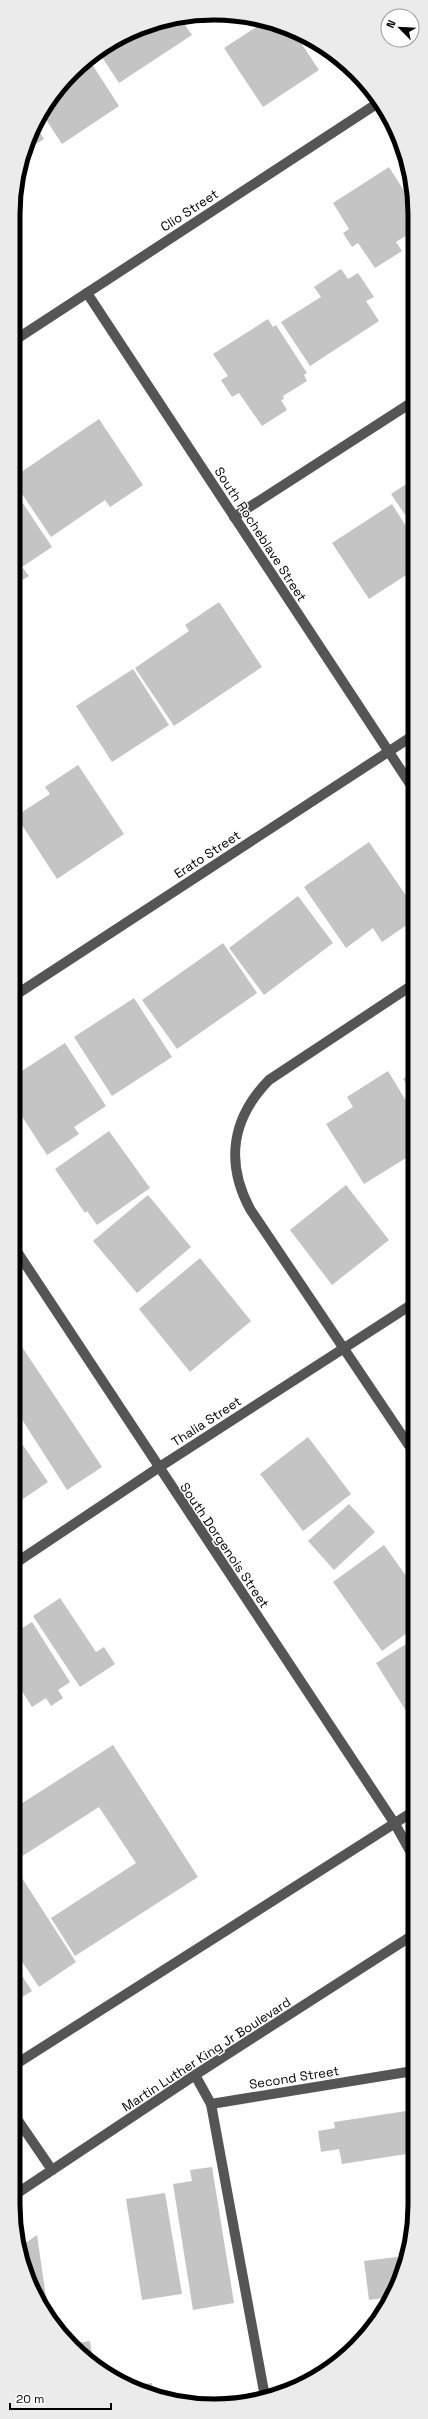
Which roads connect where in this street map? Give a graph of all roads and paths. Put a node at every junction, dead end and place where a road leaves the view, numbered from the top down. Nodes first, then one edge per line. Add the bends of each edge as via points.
1 (374, 105) edge
2 (87, 293) junction
3 (20, 337) edge
4 (408, 405) edge
5 (234, 517) junction
6 (408, 739) edge
7 (389, 751) junction
8 (408, 781) edge
9 (408, 988) edge
10 (20, 992) edge
11 (20, 1256) edge
12 (408, 1307) edge
13 (344, 1348) junction
14 (408, 1444) edge
15 (158, 1468) junction
16 (20, 1560) edge
17 (408, 1815) edge
18 (395, 1824) junction
19 (408, 1847) edge
20 (408, 1939) edge
21 (20, 2062) edge
22 (408, 2072) edge
23 (195, 2075) junction
24 (211, 2104) junction
25 (20, 2123) edge
26 (52, 2170) junction
27 (20, 2191) edge
28 (264, 2392) edge

1 - 2 street, Clio Street
2 - 3 street, Clio Street
2 - 5 street, South Rocheblave Street
4 - 5 street
5 - 7 street, South Rocheblave Street
6 - 7 street, Erato Street
7 - 8 street, South Rocheblave Street
7 - 10 street, Erato Street
9 - 13 street via 269,1080 248,1106 237,1137 236,1170 246,1202
11 - 15 street, South Dorgenois Street
12 - 13 street, Thalia Street
13 - 14 street
13 - 15 street, Thalia Street
15 - 16 street, Thalia Street
15 - 18 street, South Dorgenois Street
17 - 18 street
18 - 19 street, South Dorgenois Street
18 - 21 street
20 - 23 street, Martin Luther King Jr Boulevard
22 - 24 street, Second Street
23 - 24 street
23 - 26 street, Martin Luther King Jr Boulevard
24 - 28 street
25 - 26 street
26 - 27 street, Martin Luther King Jr Boulevard

